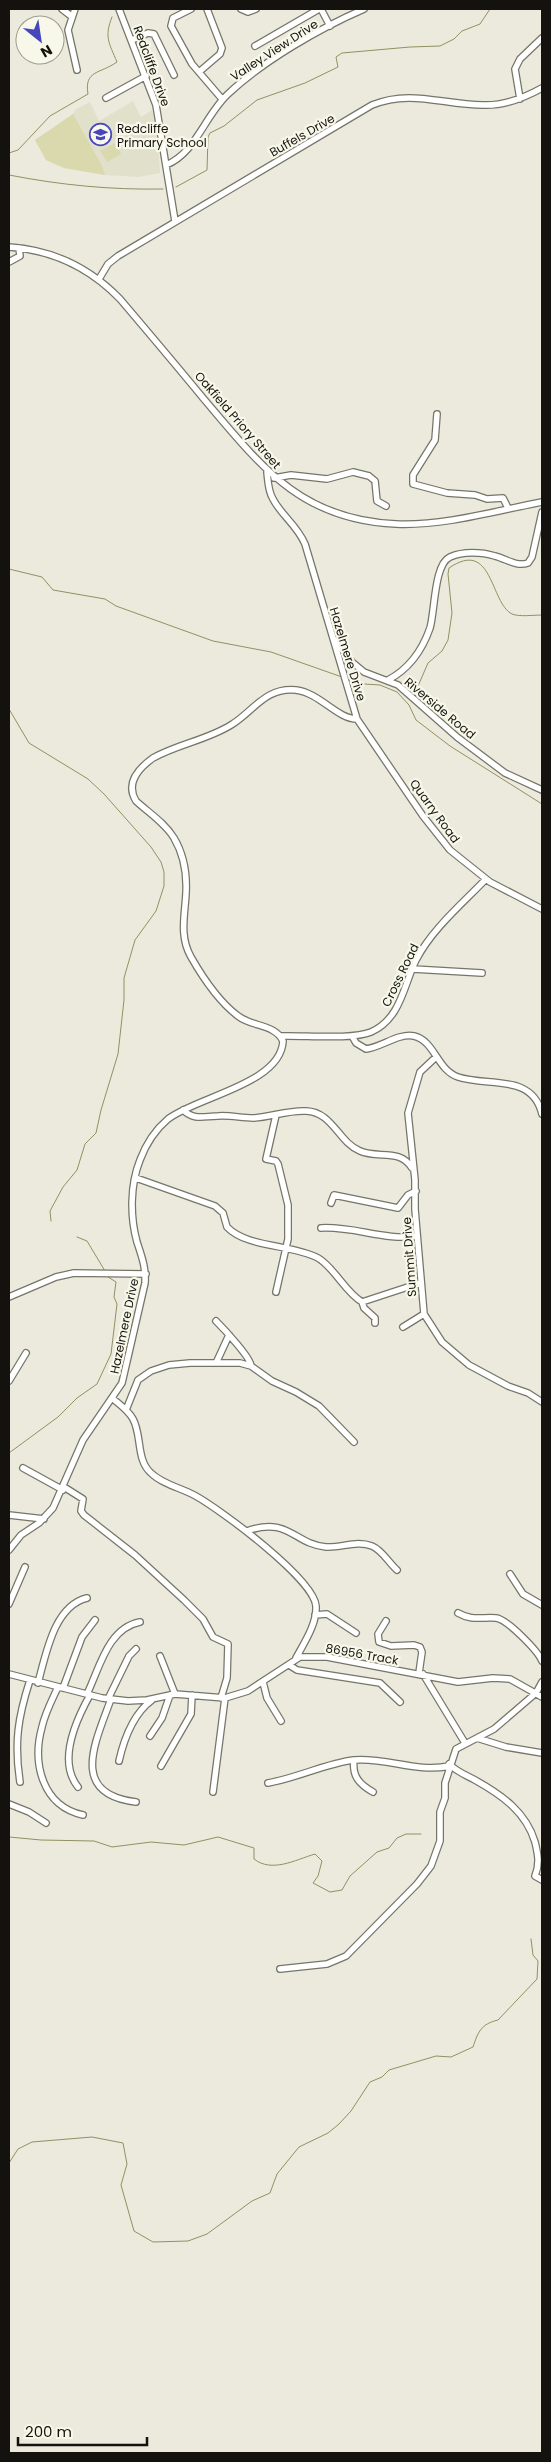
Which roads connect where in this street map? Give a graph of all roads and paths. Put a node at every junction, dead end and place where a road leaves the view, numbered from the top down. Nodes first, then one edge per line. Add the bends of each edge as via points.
1 (62, 9) edge
2 (75, 9) edge
3 (119, 9) edge
4 (191, 9) edge
5 (207, 9) edge
6 (241, 9) edge
7 (256, 9) edge
8 (320, 9) edge
9 (364, 9) edge
10 (71, 16) junction
11 (330, 26) junction
12 (542, 38) edge
13 (132, 40) junction
14 (255, 46) dead end
15 (77, 70) dead end
16 (199, 72) junction
17 (174, 75) dead end
18 (146, 76) junction
19 (542, 88) edge
20 (106, 98) dead end
21 (222, 99) junction
22 (520, 99) junction
23 (166, 165) junction
24 (175, 221) junction
25 (9, 247) edge
26 (19, 248) junction
27 (9, 262) edge
28 (98, 279) junction
29 (437, 414) dead end
30 (267, 472) junction
31 (274, 478) junction
32 (542, 502) edge
33 (386, 506) dead end
34 (508, 508) junction
35 (542, 512) edge
36 (332, 635) junction
37 (388, 680) junction
38 (357, 719) junction
39 (542, 790) edge
40 (486, 879) junction
41 (542, 909) edge
42 (413, 969) junction
43 (482, 973) dead end
44 (280, 1036) junction
45 (352, 1036) junction
46 (436, 1057) junction
47 (183, 1110) junction
48 (542, 1114) edge
49 (276, 1115) junction
50 (413, 1170) junction
51 (136, 1178) junction
52 (416, 1190) junction
53 (331, 1203) dead end
54 (321, 1228) dead end
55 (417, 1236) junction
56 (286, 1248) junction
57 (146, 1274) junction
58 (420, 1283) junction
59 (276, 1292) dead end
60 (9, 1297) edge
61 (362, 1302) junction
62 (424, 1314) junction
63 (216, 1321) dead end
64 (374, 1323) dead end
65 (403, 1327) dead end
66 (229, 1335) junction
67 (26, 1353) dead end
68 (217, 1361) junction
69 (251, 1366) junction
70 (9, 1381) edge
71 (112, 1398) junction
72 (542, 1402) edge
73 (126, 1410) junction
74 (354, 1442) dead end
75 (23, 1468) dead end
76 (64, 1488) junction
77 (9, 1515) edge
78 (44, 1519) junction
79 (247, 1531) junction
80 (9, 1550) edge
81 (25, 1568) dead end
82 (397, 1570) dead end
83 (510, 1574) dead end
84 (87, 1598) dead end
85 (9, 1604) edge
86 (542, 1604) edge
87 (458, 1613) dead end
88 (315, 1616) junction
89 (95, 1620) dead end
90 (386, 1620) dead end
91 (140, 1622) dead end
92 (356, 1633) dead end
93 (136, 1649) dead end
94 (160, 1656) dead end
95 (296, 1659) junction
96 (542, 1661) edge
97 (289, 1665) junction
98 (421, 1673) junction
99 (9, 1674) edge
100 (30, 1680) junction
101 (263, 1682) junction
102 (542, 1682) edge
103 (38, 1683) junction
104 (61, 1688) junction
105 (536, 1693) junction
106 (89, 1694) junction
107 (173, 1695) junction
108 (192, 1695) junction
109 (542, 1697) edge
110 (223, 1698) junction
111 (110, 1699) junction
112 (154, 1699) junction
113 (400, 1702) dead end
114 (281, 1721) dead end
115 (150, 1736) dead end
116 (477, 1738) junction
117 (465, 1744) junction
118 (542, 1753) edge
119 (354, 1760) junction
120 (119, 1761) dead end
121 (449, 1765) junction
122 (161, 1766) dead end
123 (20, 1782) dead end
124 (268, 1783) dead end
125 (78, 1787) dead end
126 (213, 1792) dead end
127 (373, 1792) dead end
128 (136, 1802) dead end
129 (9, 1804) edge
130 (83, 1815) dead end
131 (46, 1822) dead end
132 (542, 1880) edge
133 (280, 1969) dead end

1 - 10 street
2 - 10 street
3 - 13 street, Redcliffe Drive
4 - 16 street via 173,18 171,23 189,60
5 - 16 street via 222,48 220,54
6 - 7 street via 248,12
8 - 11 street
8 - 14 street
9 - 11 street, Valley View Drive
10 - 15 street via 68,30
11 - 21 street, Valley View Drive via 256,72
12 - 22 street via 520,59 515,69
13 - 17 street via 148,33 154,34
13 - 18 street, Redcliffe Drive
16 - 21 street
18 - 20 street
18 - 23 street, Redcliffe Drive via 161,122
19 - 22 street, Buffels Drive
21 - 23 street, Valley View Drive via 182,156
22 - 24 street, Buffels Drive via 482,105 412,97 384,100
23 - 24 street, Redcliffe Drive
24 - 28 street, Buffels Drive via 118,256
25 - 26 street, Oakfield Priory Street
26 - 27 street via 20,256
26 - 28 street, Oakfield Priory Street via 59,257
28 - 30 street, Oakfield Priory Street via 120,299
29 - 34 street via 436,440 413,475 413,484 446,493 503,498
30 - 31 street, Oakfield Priory Street
30 - 36 street, Hazelmere Drive via 274,501 294,524 305,544
31 - 33 street via 291,474 327,479 346,473 364,475 375,481 377,501
31 - 34 street, Oakfield Priory Street via 317,504 353,518 375,522 434,522
32 - 34 street, Oakfield Priory Street
35 - 37 street via 528,563 514,564 494,555 472,553 445,560 439,574 430,629 409,666
36 - 37 street, Riverside Road via 357,667 370,676
36 - 38 street, Hazelmere Drive
37 - 39 street, Riverside Road via 406,690 456,738 505,773
38 - 40 street, Quarry Road via 440,839
38 - 44 street, Hazelmere Drive via 347,718 298,690 274,692 261,698 230,726 153,758 143,765 132,781 136,801 167,828 179,848 186,877 183,934 189,954 213,990 238,1016
40 - 41 street, Quarry Road
40 - 42 street, Cross Road via 437,931
42 - 43 street
42 - 45 street, Cross Road via 406,990 388,1019 372,1032
44 - 45 street, Cross Road
44 - 47 street, Hazelmere Drive via 283,1041 280,1054 266,1069 242,1085
45 - 46 street via 356,1044 366,1049 411,1036 424,1041
46 - 48 street via 456,1076 528,1090 536,1097
46 - 50 street, Summit Drive via 420,1072 409,1108
47 - 49 street via 194,1118
47 - 51 street, Hazelmere Drive via 166,1120 156,1131 146,1146
49 - 50 street via 305,1111 320,1114 355,1149 400,1157
49 - 56 street via 266,1160 277,1162 286,1196
50 - 52 street, Summit Drive
51 - 56 street via 215,1206 223,1213 227,1227 244,1238
51 - 57 street, Hazelmere Drive via 133,1224
52 - 53 street via 398,1208 334,1195
52 - 55 street, Summit Drive
54 - 55 street via 371,1232 397,1238
55 - 58 street, Summit Drive
56 - 59 street
56 - 61 street via 322,1261
57 - 60 street via 74,1273
57 - 71 street, Hazelmere Drive via 125,1377
58 - 61 street
58 - 62 street, Summit Drive
61 - 64 street via 375,1318
62 - 65 street
62 - 72 street, Summit Drive via 442,1342 469,1365
63 - 66 street
66 - 68 street
66 - 69 street via 249,1358
67 - 70 street
68 - 69 street
68 - 73 street via 169,1365 151,1371 138,1380
69 - 74 street via 319,1406
71 - 73 street
71 - 76 street, Hazelmere Drive via 83,1440
73 - 79 street via 136,1426 144,1463 150,1473 194,1496
75 - 76 street
76 - 78 street, Hazelmere Drive
76 - 110 street via 84,1499 81,1511 84,1515 135,1555 184,1600 203,1619 213,1638 228,1644
77 - 78 street
78 - 80 street, Hazelmere Drive via 21,1536
79 - 82 street via 274,1527 319,1545 368,1545 377,1549
79 - 88 street via 290,1569 310,1592 316,1603
81 - 85 street
83 - 86 street via 523,1594
84 - 103 street via 76,1601 58,1624
87 - 96 street via 474,1620 502,1619 516,1629
88 - 92 street via 327,1614
88 - 95 street
89 - 104 street via 82,1637
90 - 98 street via 378,1634 379,1642 391,1646 420,1647
91 - 106 street via 126,1626 117,1634
93 - 111 street via 129,1656
94 - 107 street
95 - 97 street
95 - 98 street, 86956 Track via 309,1656 340,1658
97 - 101 street
97 - 113 street via 297,1670 380,1683
98 - 105 street, 86956 Track via 465,1682 501,1678 518,1682
98 - 117 street
99 - 100 street
100 - 103 street
100 - 123 street via 21,1706 16,1739
101 - 110 street via 248,1691
101 - 114 street via 267,1698
102 - 105 street
103 - 104 street
104 - 106 street
104 - 130 street via 47,1712 40,1738 42,1779 52,1798
105 - 109 street, 86956 Track
105 - 116 street via 494,1729
106 - 111 street
106 - 125 street via 79,1716 70,1752 71,1775
107 - 108 street
107 - 112 street
107 - 115 street
108 - 110 street
108 - 122 street via 192,1714
110 - 126 street
111 - 112 street
111 - 128 street via 95,1751 94,1778 99,1788 113,1797
112 - 120 street via 143,1708 127,1734
116 - 117 street
116 - 118 street
117 - 121 street via 456,1749
119 - 121 street via 432,1769
119 - 124 street
119 - 127 street via 356,1778
121 - 132 street via 510,1803 526,1819 540,1860 535,1876
121 - 133 street via 440,1812 440,1841 431,1866 417,1884 346,1956 327,1964
129 - 131 street

